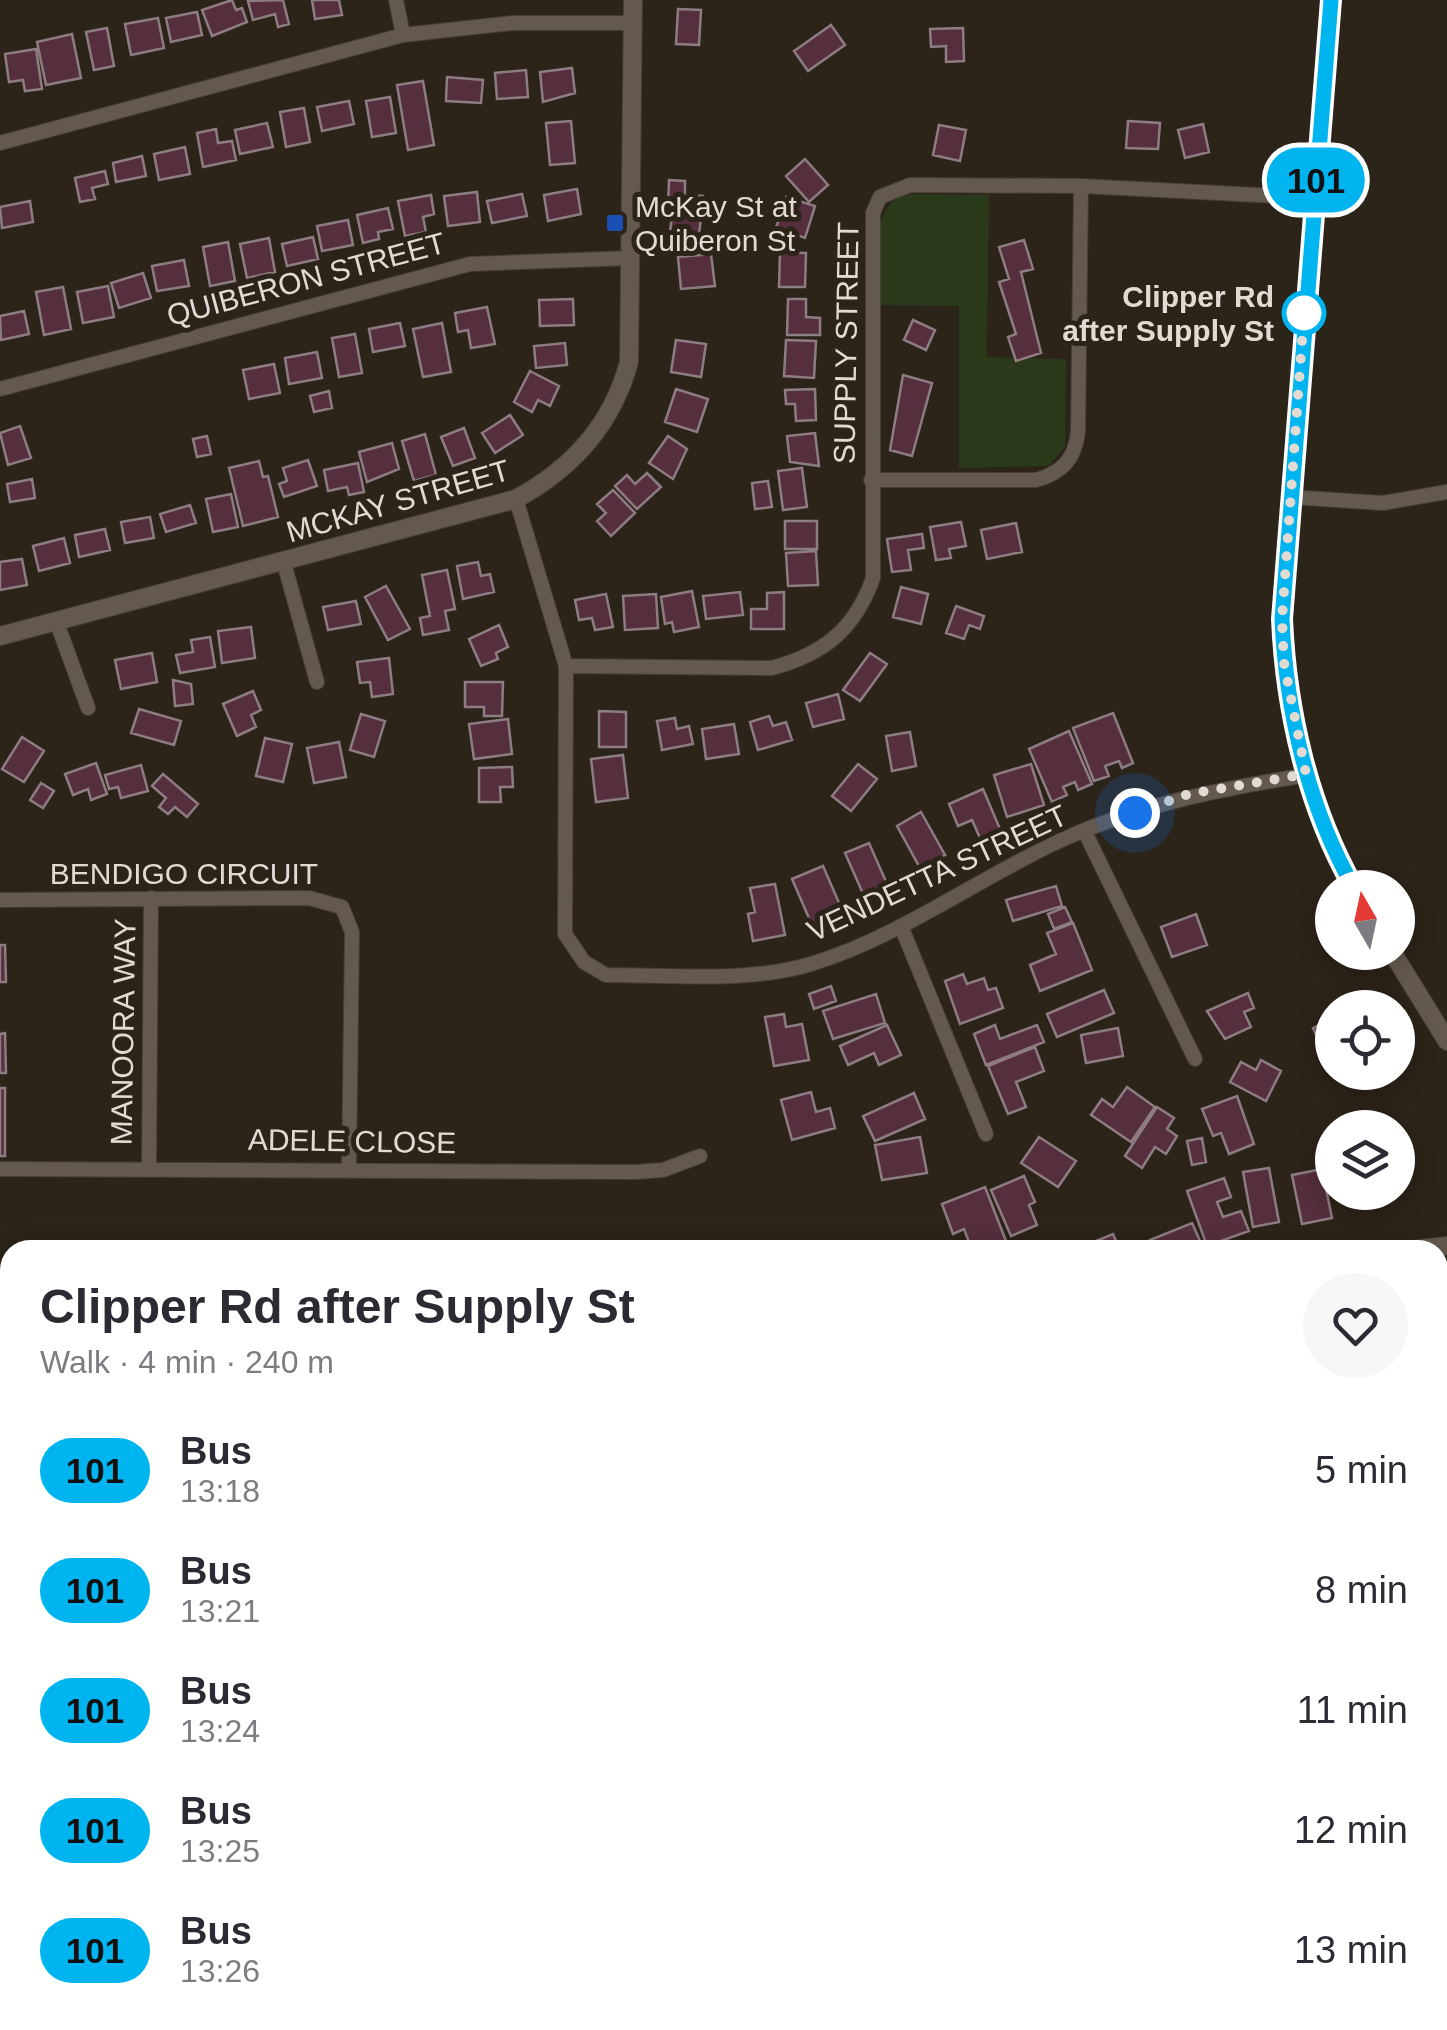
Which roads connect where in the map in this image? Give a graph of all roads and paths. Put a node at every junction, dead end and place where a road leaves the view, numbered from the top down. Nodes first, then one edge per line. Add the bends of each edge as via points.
1 (396, 0) edge
2 (633, 0) edge
3 (1331, 0) edge
4 (633, 23) junction
5 (403, 35) junction
6 (0, 143) edge
7 (1080, 186) junction
8 (1314, 198) junction
9 (632, 258) junction
10 (0, 389) edge
11 (871, 480) junction
12 (1447, 492) edge
13 (1289, 497) junction
14 (516, 499) junction
15 (284, 563) junction
16 (58, 624) junction
17 (0, 636) edge
18 (566, 666) junction
19 (317, 682) dead end
20 (88, 708) dead end
21 (1306, 774) junction
22 (1086, 832) junction
23 (1346, 870) edge
24 (152, 898) junction
25 (0, 900) edge
26 (901, 926) junction
27 (1403, 970) edge
28 (1447, 1040) edge
29 (1195, 1059) dead end
30 (986, 1134) dead end
31 (700, 1156) dead end
32 (149, 1167) junction
33 (349, 1168) junction
34 (0, 1169) edge

1 - 5 street
2 - 4 street, MCKAY STREET
3 - 8 street
4 - 5 street via 513,23
4 - 9 street, MCKAY STREET
5 - 6 street
7 - 8 street, SUPPLY STREET
7 - 11 street via 1078,432 1070,460 1053,476 1036,480
7 - 11 street, SUPPLY STREET via 910,185 880,197 871,245
8 - 13 street
9 - 10 street, QUIBERON STREET via 470,264
9 - 14 street, MCKAY STREET via 630,348 621,390 567,466
11 - 18 street, SUPPLY STREET via 873,578 862,609 836,640 772,668
12 - 13 street via 1383,503
13 - 21 street via 1284,663
14 - 15 street, MCKAY STREET
14 - 18 street, VENDETTA STREET
15 - 16 street, MCKAY STREET
15 - 19 street
16 - 17 street, MCKAY STREET
16 - 20 street
18 - 26 street, VENDETTA STREET via 562,907 565,934 584,962 606,975 757,973 808,965
21 - 22 street, VENDETTA STREET via 1189,794
21 - 23 street
22 - 26 street, VENDETTA STREET
22 - 29 street
24 - 25 street, BENDIGO CIRCUIT
24 - 32 street, MANOORA WAY
24 - 33 street, BENDIGO CIRCUIT via 324,898 347,913
26 - 30 street
27 - 28 street
31 - 33 street, ADELE CLOSE via 635,1172
32 - 33 street, ADELE CLOSE
32 - 34 street, ADELE CLOSE

